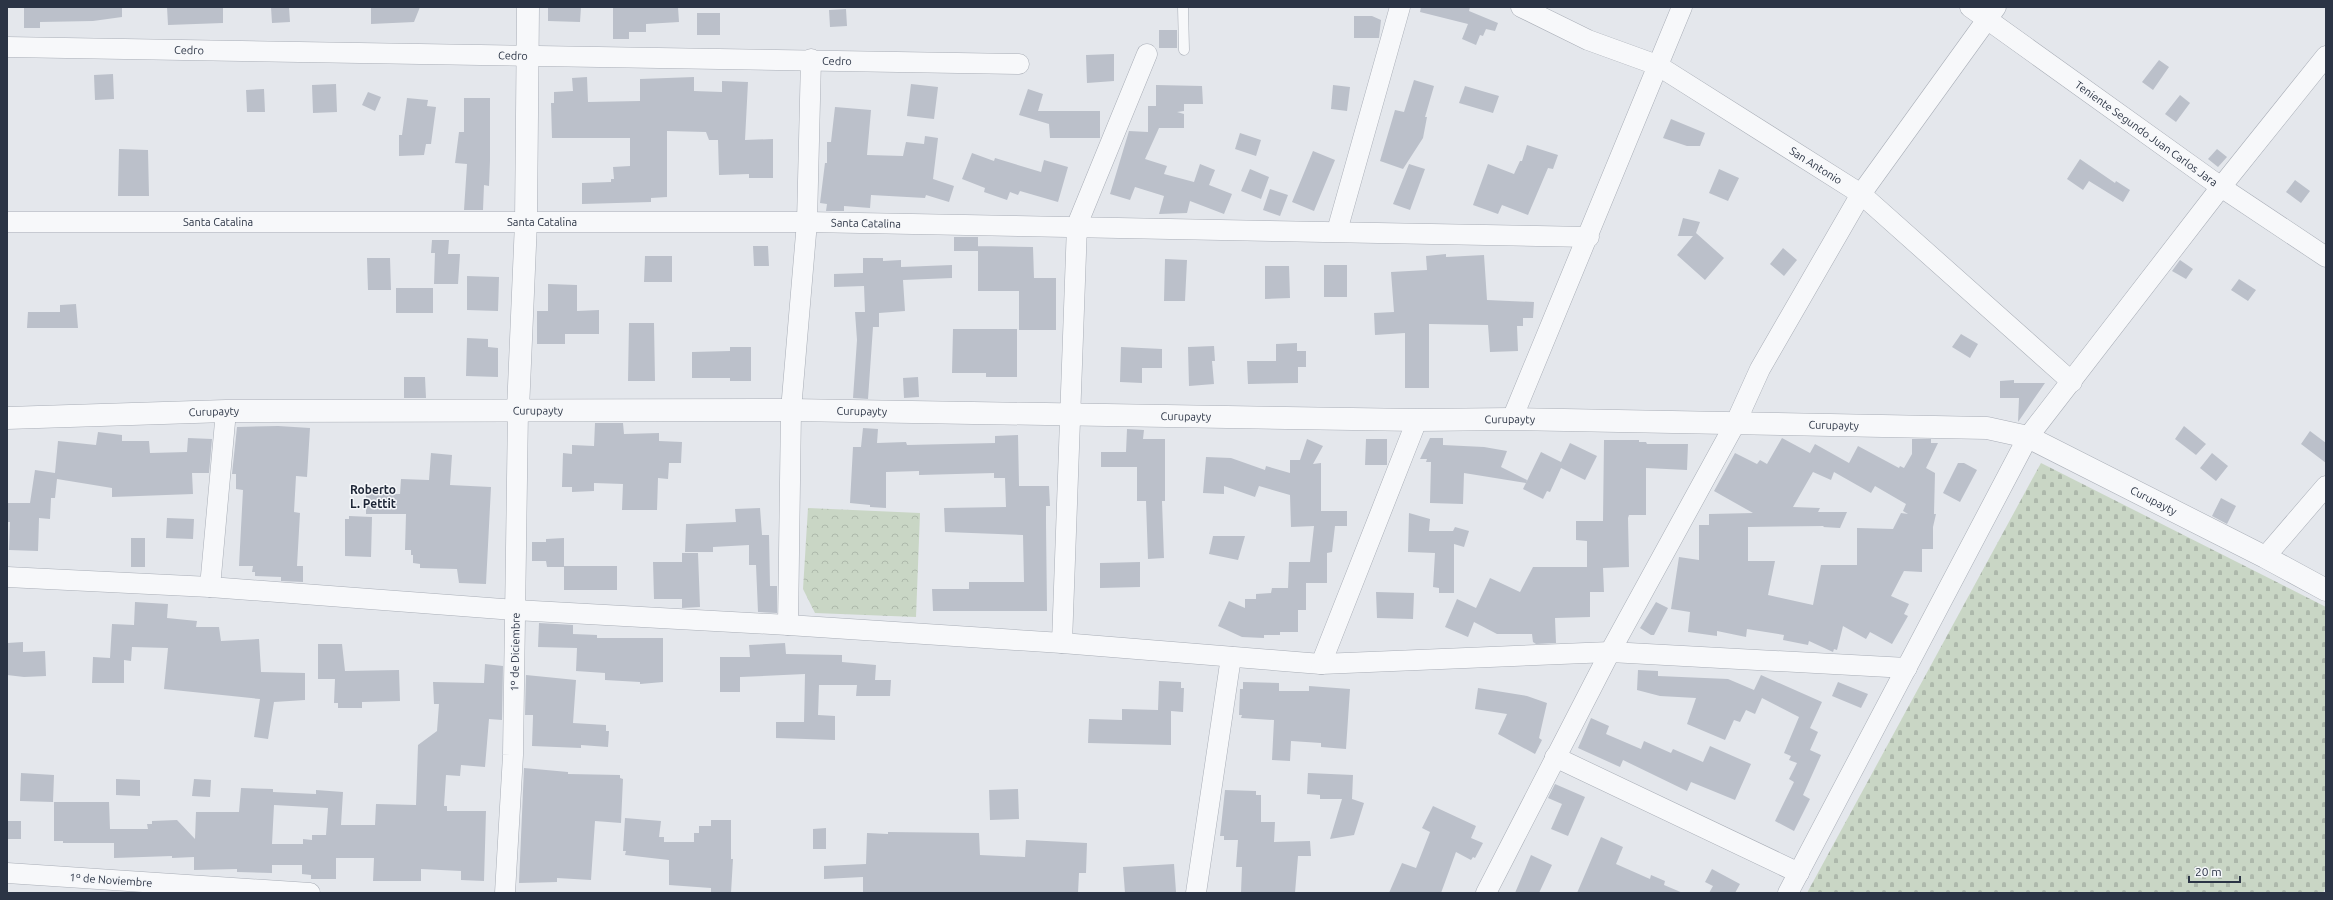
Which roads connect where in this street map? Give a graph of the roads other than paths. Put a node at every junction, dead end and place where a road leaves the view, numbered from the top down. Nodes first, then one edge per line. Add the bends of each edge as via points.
1 (528, 7) edge
2 (1183, 7) edge
3 (1400, 7) edge
4 (1521, 7) edge
5 (1682, 7) edge
6 (1970, 7) edge
7 (1992, 13) edge
8 (7, 47) edge
9 (1184, 50) dead end
10 (1147, 54) dead end
11 (528, 55) junction
12 (2326, 56) edge
13 (811, 59) junction
14 (1019, 64) dead end
15 (1657, 66) junction
16 (2221, 187) junction
17 (1861, 194) junction
18 (7, 222) edge
19 (526, 222) junction
20 (807, 222) junction
21 (1078, 226) junction
22 (1337, 231) junction
23 (1589, 237) junction
24 (2326, 257) edge
25 (2072, 382) junction
26 (518, 410) junction
27 (791, 410) junction
28 (226, 411) junction
29 (1071, 415) junction
30 (7, 418) edge
31 (1512, 419) junction
32 (1417, 420) junction
33 (1736, 422) junction
34 (2028, 437) junction
35 (2326, 486) edge
36 (2265, 557) junction
37 (7, 577) edge
38 (210, 587) junction
39 (2326, 590) edge
40 (515, 610) junction
41 (788, 625) junction
42 (1062, 643) junction
43 (1610, 652) junction
44 (1231, 657) junction
45 (1321, 664) junction
46 (1907, 668) junction
47 (1555, 758) junction
48 (7, 873) edge
49 (1799, 874) junction
50 (214, 890) edge
51 (310, 893) edge
52 (505, 893) edge
53 (1196, 893) edge
54 (1486, 893) edge
55 (1788, 893) edge

1 - 11 street
2 - 9 lane
3 - 22 street
4 - 15 street, San Antonio via 1588,40
5 - 15 street
6 - 7 street, Teniente Segundo Juan Carlos Jara
7 - 16 street, Teniente Segundo Juan Carlos Jara
7 - 17 street
8 - 11 street, Cedro
10 - 21 street
11 - 13 street, Cedro
11 - 19 street
12 - 16 street
13 - 14 street, Cedro
13 - 20 street
15 - 17 street, San Antonio
15 - 23 street
16 - 24 street, Teniente Segundo Juan Carlos Jara
16 - 25 street
17 - 25 street, San Antonio
17 - 33 street via 1760,369
18 - 19 street, Santa Catalina
19 - 20 street, Santa Catalina
19 - 26 street
20 - 21 street, Santa Catalina
20 - 27 street
21 - 22 street, Santa Catalina
21 - 29 street
22 - 23 street, Santa Catalina
23 - 31 street
25 - 34 street
26 - 27 street, Curupayty
26 - 28 street, Curupayty
26 - 40 street, 1º de Diciembre
27 - 29 street, Curupayty
27 - 41 street
28 - 30 street, Curupayty
28 - 38 street
29 - 32 street, Curupayty
29 - 42 street
31 - 32 street, Curupayty
31 - 33 street, Curupayty
32 - 45 street
33 - 34 street, Curupayty via 1987,428
33 - 43 street
34 - 36 street, Curupayty
34 - 46 street
35 - 36 street
36 - 39 street, Curupayty
37 - 38 street
38 - 40 street
40 - 41 street
40 - 52 street, 1º de Diciembre via 513,755
41 - 42 street
42 - 44 street
43 - 45 street
43 - 46 street
43 - 47 street
44 - 45 street
44 - 53 street
46 - 49 street
47 - 49 street
47 - 54 street
48 - 50 street, 1º de Noviembre
49 - 55 street
50 - 51 street, 1º de Noviembre

